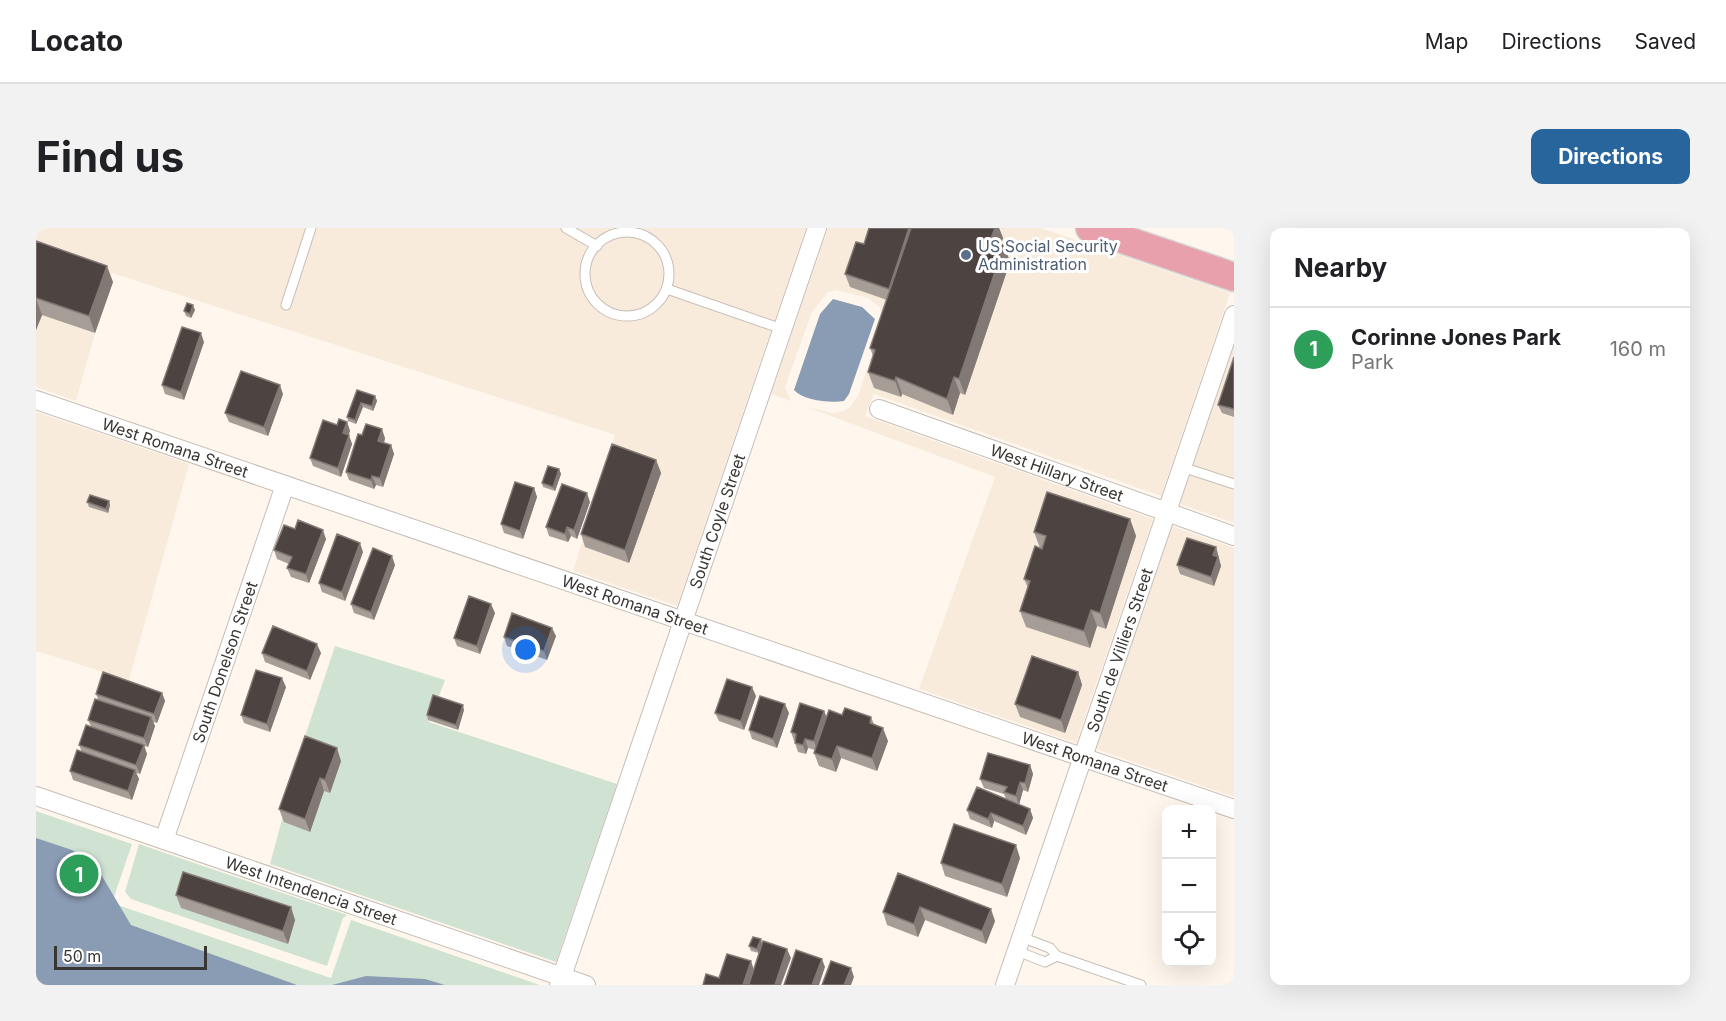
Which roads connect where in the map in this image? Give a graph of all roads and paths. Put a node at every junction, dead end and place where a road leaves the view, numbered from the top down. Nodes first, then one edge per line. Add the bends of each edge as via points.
1 (311, 228) edge
2 (566, 228) edge
3 (817, 228) edge
4 (1090, 228) edge
5 (597, 246) junction
6 (1234, 277) edge
7 (666, 289) junction
8 (286, 304) dead end
9 (1234, 315) edge
10 (782, 329) junction
11 (36, 400) edge
12 (879, 409) dead end
13 (1182, 467) junction
14 (1234, 484) edge
15 (285, 485) junction
16 (1167, 511) junction
17 (1234, 536) edge
18 (683, 621) junction
19 (1082, 757) junction
20 (36, 796) edge
21 (1234, 809) edge
22 (164, 840) junction
23 (1019, 944) junction
24 (1058, 956) junction
25 (561, 981) edge
26 (586, 985) edge
27 (1005, 985) edge
28 (1141, 985) edge

1 - 8 lane
2 - 5 lane
3 - 10 street, South Coyle Street
4 - 6 main road
5 - 7 lane via 615,234 628,232 653,241 668,263
5 - 7 lane via 587,262 585,276 588,290 607,311 621,316 648,311
7 - 10 lane
9 - 13 street, South de Villiers Street
10 - 18 street, South Coyle Street
11 - 15 street, West Romana Street
12 - 16 street, West Hillary Street
13 - 14 lane
13 - 16 street, South de Villiers Street
15 - 18 street, West Romana Street
15 - 22 street, South Donelson Street
16 - 17 street, West Hillary Street
16 - 19 street, South de Villiers Street
18 - 19 street, West Romana Street
18 - 25 street, South Coyle Street
19 - 21 street, West Romana Street
19 - 23 street, South de Villiers Street
20 - 22 street, West Intendencia Street
22 - 25 street, West Intendencia Street
23 - 24 lane via 1050,948
23 - 24 lane via 1045,962
23 - 27 street, South de Villiers Street
24 - 28 lane
25 - 26 street, West Intendencia Street

